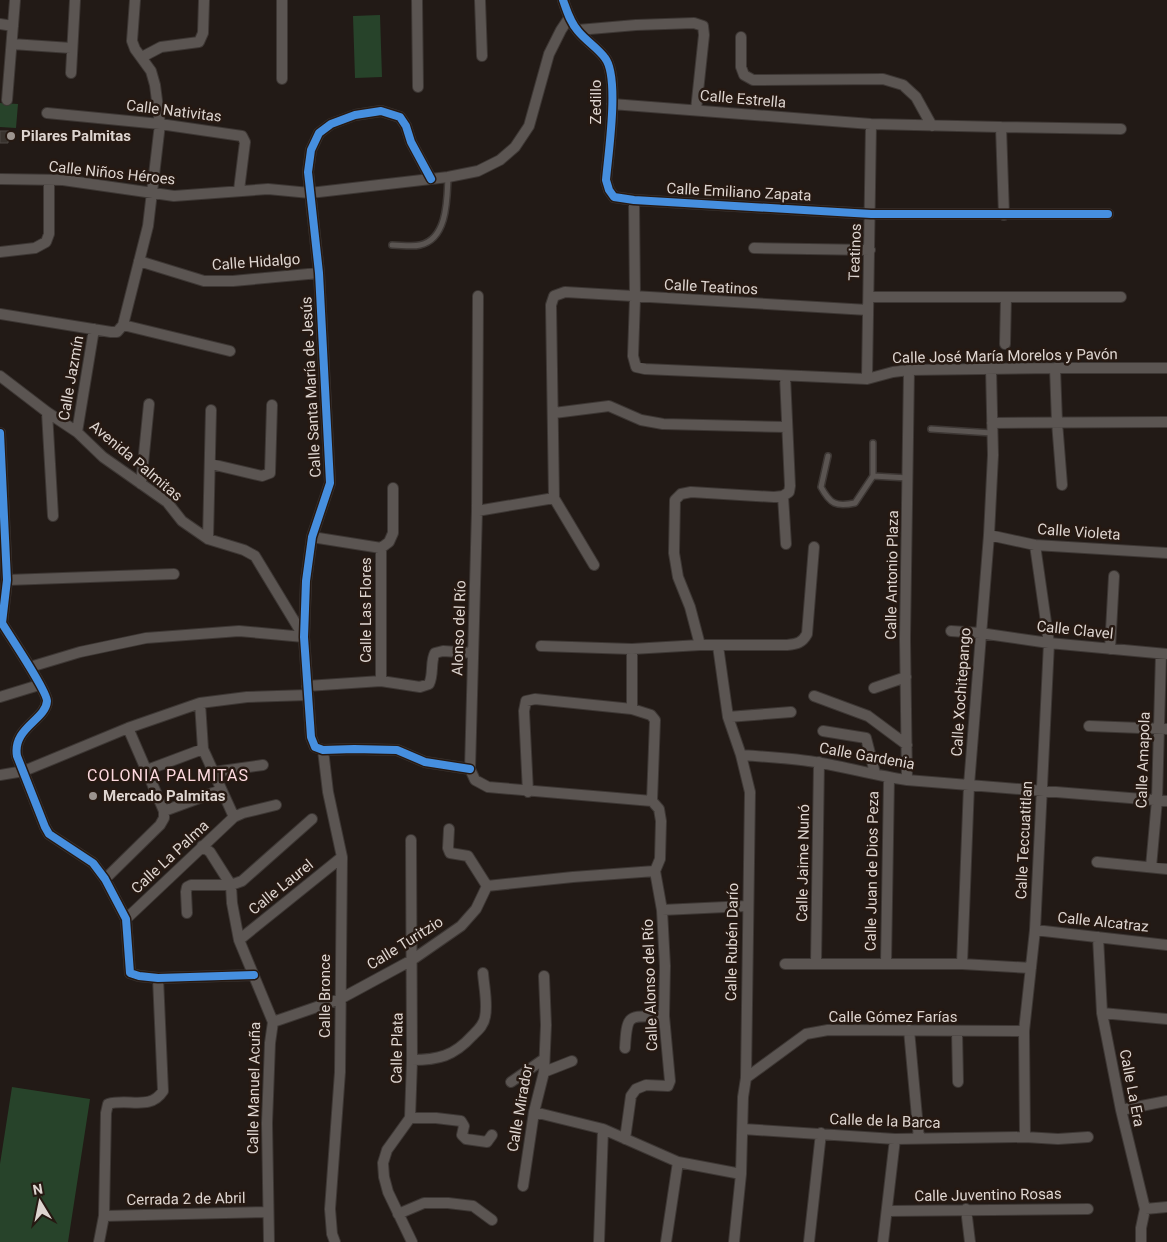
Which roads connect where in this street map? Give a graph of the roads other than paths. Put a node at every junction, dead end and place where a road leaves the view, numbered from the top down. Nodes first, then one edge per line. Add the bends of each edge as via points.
1 (15, 0) edge
2 (75, 0) edge
3 (134, 0) edge
4 (204, 0) edge
5 (282, 0) edge
6 (417, 0) edge
7 (480, 0) edge
8 (563, 0) edge
9 (569, 18) junction
10 (0, 24) edge
11 (13, 26) junction
12 (578, 30) junction
13 (741, 37) dead end
14 (12, 44) junction
15 (72, 48) junction
16 (482, 56) dead end
17 (142, 57) junction
18 (70, 73) dead end
19 (282, 78) dead end
20 (418, 87) dead end
21 (8, 100) dead end
22 (612, 104) junction
23 (696, 110) junction
24 (47, 113) dead end
25 (160, 124) junction
26 (871, 124) junction
27 (932, 126) junction
28 (1002, 127) junction
29 (1121, 129) dead end
30 (448, 177) junction
31 (0, 179) edge
32 (431, 179) junction
33 (48, 180) junction
34 (239, 190) junction
35 (609, 190) joint
36 (151, 193) junction
37 (310, 193) junction
38 (634, 200) junction
39 (871, 214) junction
40 (1108, 214) dead end
41 (1004, 215) junction
42 (392, 245) dead end
43 (754, 248) dead end
44 (870, 250) junction
45 (0, 252) edge
46 (138, 261) junction
47 (319, 273) junction
48 (478, 296) dead end
49 (1006, 297) junction
50 (1121, 297) dead end
51 (635, 298) junction
52 (868, 298) junction
53 (868, 310) junction
54 (0, 314) edge
55 (120, 328) junction
56 (94, 329) junction
57 (1005, 344) dead end
58 (230, 350) dead end
59 (991, 368) junction
60 (1055, 368) junction
61 (1167, 368) edge
62 (909, 370) junction
63 (0, 376) edge
64 (785, 376) junction
65 (867, 379) junction
66 (149, 404) dead end
67 (272, 405) dead end
68 (211, 410) dead end
69 (47, 412) junction
70 (554, 413) junction
71 (1057, 422) junction
72 (1167, 422) edge
73 (787, 427) junction
74 (992, 428) junction
75 (931, 429) dead end
76 (77, 432) junction
77 (0, 433) edge
78 (873, 443) dead end
79 (828, 456) dead end
80 (211, 464) junction
81 (874, 476) junction
82 (908, 478) junction
83 (2, 482) edge
84 (141, 484) junction
85 (1062, 486) dead end
86 (393, 488) dead end
87 (783, 496) junction
88 (554, 498) junction
89 (477, 511) junction
90 (53, 516) dead end
91 (989, 535) junction
92 (312, 537) junction
93 (208, 539) junction
94 (786, 544) dead end
95 (1035, 545) junction
96 (814, 547) dead end
97 (381, 548) junction
98 (1167, 552) edge
99 (594, 565) dead end
100 (174, 574) dead end
101 (1114, 576) dead end
102 (7, 580) junction
103 (1, 623) edge
104 (951, 631) dead end
105 (980, 633) junction
106 (304, 637) junction
107 (1049, 643) junction
108 (700, 645) junction
109 (541, 646) dead end
110 (718, 646) junction
111 (632, 649) junction
112 (1110, 649) junction
113 (473, 653) junction
114 (1164, 654) edge
115 (30, 667) junction
116 (906, 677) junction
117 (381, 681) junction
118 (39, 685) junction
119 (874, 688) dead end
120 (308, 691) junction
121 (814, 696) dead end
122 (0, 697) edge
123 (200, 703) junction
124 (632, 709) junction
125 (791, 712) dead end
126 (728, 717) junction
127 (1089, 726) dead end
128 (128, 728) junction
129 (1163, 729) edge
130 (823, 731) dead end
131 (907, 745) junction
132 (203, 749) junction
133 (323, 750) junction
134 (741, 755) junction
135 (819, 762) junction
136 (263, 765) dead end
137 (147, 770) junction
138 (470, 770) junction
139 (24, 771) junction
140 (214, 772) junction
141 (875, 773) junction
142 (0, 775) edge
143 (889, 778) junction
144 (907, 780) junction
145 (969, 785) junction
146 (221, 790) junction
147 (1041, 791) junction
148 (528, 792) junction
149 (652, 801) junction
150 (1162, 801) edge
151 (276, 805) dead end
152 (164, 814) junction
153 (234, 817) junction
154 (312, 819) dead end
155 (449, 829) dead end
156 (411, 840) dead end
157 (202, 846) junction
158 (342, 857) junction
159 (1097, 862) dead end
160 (1151, 867) junction
161 (1167, 869) edge
162 (655, 871) junction
163 (104, 879) junction
164 (231, 885) junction
165 (487, 886) junction
166 (747, 906) junction
167 (662, 910) junction
168 (187, 913) dead end
169 (126, 919) junction
170 (1035, 930) junction
171 (1098, 937) junction
172 (239, 940) junction
173 (1167, 945) edge
174 (412, 960) junction
175 (785, 964) dead end
176 (816, 964) junction
177 (886, 964) junction
178 (962, 964) junction
179 (1031, 968) junction
180 (483, 973) dead end
181 (254, 975) junction
182 (544, 976) dead end
183 (158, 978) junction
184 (340, 999) junction
185 (1102, 1013) junction
186 (664, 1016) junction
187 (1167, 1019) edge
188 (273, 1022) junction
189 (909, 1030) junction
190 (956, 1031) junction
191 (1024, 1031) junction
192 (625, 1048) dead end
193 (544, 1059) junction
194 (412, 1060) junction
195 (572, 1061) dead end
196 (544, 1072) junction
197 (746, 1078) junction
198 (511, 1082) dead end
199 (958, 1082) dead end
200 (1167, 1101) edge
201 (1120, 1110) junction
202 (534, 1112) junction
203 (410, 1118) junction
204 (603, 1129) junction
205 (743, 1129) junction
206 (821, 1133) junction
207 (492, 1135) dead end
208 (1088, 1137) dead end
209 (1025, 1138) junction
210 (625, 1139) junction
211 (895, 1139) junction
212 (919, 1139) junction
213 (678, 1162) junction
214 (741, 1174) junction
215 (522, 1186) dead end
216 (1167, 1207) edge
217 (966, 1209) junction
218 (1088, 1209) dead end
219 (1145, 1209) junction
220 (888, 1211) junction
221 (268, 1212) junction
222 (398, 1214) junction
223 (104, 1216) junction
224 (492, 1220) dead end
225 (99, 1242) edge
226 (269, 1242) edge
227 (334, 1242) edge
228 (412, 1242) edge
229 (599, 1242) edge
230 (666, 1242) edge
231 (734, 1242) edge
232 (809, 1242) edge
233 (883, 1242) edge
234 (970, 1242) edge
235 (1141, 1242) edge

1 - 11 street
2 - 15 street
3 - 17 street via 132,41
4 - 17 street via 203,33 199,42 161,47
5 - 19 street
6 - 20 street
7 - 16 street
8 - 9 street, Zedillo
9 - 12 street, Zedillo
9 - 30 street, Calle Niños Héroes via 548,54 529,126 515,146 500,160 478,171
10 - 11 street
11 - 14 street
12 - 22 street, Zedillo via 606,60 611,76
12 - 23 street via 694,23 703,26
13 - 27 street via 744,76 753,80 883,79 903,85 916,97
14 - 15 street
14 - 21 street
15 - 18 street
17 - 25 street via 155,85
22 - 23 street, Calle Estrella
22 - 35 street, Zedillo via 606,180
23 - 26 street, Calle Estrella
24 - 25 street, Calle Nativitas
25 - 34 street, Calle Nativitas via 242,136 245,142
25 - 36 street
26 - 27 street, Calle Estrella
26 - 39 street, Teatinos
27 - 28 street, Calle Estrella
28 - 29 street, Calle Estrella
28 - 41 street
30 - 32 street, Calle Niños Héroes
30 - 42 lane via 442,225 430,240 420,245
31 - 33 street, Calle Niños Héroes
32 - 37 street, Calle Niños Héroes
32 - 37 street, Calle Santa María de Jesús via 400,117 381,111 355,115 318,133 311,150 308,172
33 - 36 street, Calle Niños Héroes
33 - 45 street via 49,234 46,242 35,248
34 - 36 street, Calle Niños Héroes via 174,196
34 - 37 street, Calle Niños Héroes
35 - 38 street, Calle Emiliano Zapata via 614,197
36 - 46 street via 148,226
37 - 47 street, Calle Santa María de Jesús
38 - 39 street, Calle Emiliano Zapata
38 - 51 street
39 - 41 street, Calle Emiliano Zapata
39 - 44 street, Teatinos
40 - 41 street, Calle Emiliano Zapata
43 - 44 street
44 - 52 street, Teatinos
46 - 47 street, Calle Hidalgo via 204,281 233,282
46 - 55 street
47 - 92 street, Calle Santa María de Jesús via 330,483
48 - 89 street, Alonso del Río
49 - 50 street
49 - 52 street
49 - 57 street
51 - 53 street, Calle Teatinos
51 - 64 street, Calle José María Morelos y Pavón via 633,356 636,367
51 - 70 street, Calle Teatinos via 565,292 554,296 551,305
52 - 53 street, Teatinos
53 - 65 street, Teatinos
54 - 56 street
55 - 56 street
55 - 58 street
56 - 76 street, Calle Jazmín
59 - 60 street, Calle José María Morelos y Pavón
59 - 62 street, Calle José María Morelos y Pavón
59 - 74 street, Calle Xochitepango
60 - 61 street, Calle José María Morelos y Pavón
60 - 71 street
62 - 65 street, Calle José María Morelos y Pavón
62 - 82 street, Calle Antonio Plaza
63 - 69 street, Avenida Palmitas
64 - 65 street, Calle José María Morelos y Pavón
64 - 73 street
66 - 84 street
67 - 80 street via 270,473 262,476
68 - 80 street
69 - 76 street, Avenida Palmitas
69 - 90 street
70 - 73 street via 609,406 641,420 663,424
70 - 88 street
71 - 72 street
71 - 74 street
71 - 85 street
73 - 87 street via 790,486 789,492
74 - 75 lane
74 - 91 street, Calle Xochitepango
76 - 84 street, Avenida Palmitas via 103,457
77 - 83 street
78 - 81 lane
79 - 81 lane via 821,487 828,499 841,506 855,503
80 - 93 street
81 - 82 lane
82 - 116 street, Calle Antonio Plaza
83 - 102 street
84 - 93 street, Avenida Palmitas via 167,502 182,521
86 - 97 street via 393,534
87 - 94 street
87 - 108 street via 691,492 681,494 675,500 674,553 678,578
88 - 89 street
88 - 99 street
89 - 113 street, Alonso del Río
91 - 95 street, Calle Violeta
91 - 105 street, Calle Xochitepango
92 - 97 street, Calle Las Flores
92 - 106 street, Calle Santa María de Jesús
93 - 106 street, Avenida Palmitas via 255,556
95 - 98 street, Calle Violeta
95 - 107 street, Calle Teccuatitlan
96 - 110 street via 809,625 804,641 787,645
97 - 117 street, Calle Las Flores
100 - 102 street
101 - 112 street
102 - 103 street
103 - 115 street
104 - 105 street, Calle Clavel
105 - 107 street, Calle Clavel
105 - 145 street, Calle Xochitepango
106 - 115 street via 239,632 146,638
106 - 120 street, Calle Santa María de Jesús
107 - 112 street, Calle Clavel
107 - 147 street, Calle Teccuatitlan
108 - 110 street
108 - 111 street
109 - 111 street
110 - 126 street, Calle Rubén Darío
111 - 124 street
112 - 114 street, Calle Clavel
113 - 117 street via 435,653 429,684 420,686
113 - 138 street, Alonso del Río
114 - 129 street, Calle Amapola
115 - 118 street
116 - 119 street
116 - 131 street, Calle Antonio Plaza
117 - 120 street
118 - 122 street
118 - 139 street via 46,694 47,702 16,746
120 - 123 street
120 - 133 street, Calle Santa María de Jesús via 311,737 315,747
121 - 131 street via 868,716
123 - 128 street
123 - 132 street
124 - 148 street via 535,699 526,701
124 - 149 street via 651,715 655,720
125 - 126 street
126 - 134 street, Calle Rubén Darío
127 - 129 street
128 - 137 street
128 - 139 street
129 - 150 street, Calle Amapola
130 - 141 street via 866,738
131 - 144 street, Calle Antonio Plaza
132 - 137 street
132 - 140 street
133 - 138 street via 397,750 425,762
133 - 158 street, Calle Bronce
134 - 135 street, Calle Gardenia
134 - 166 street, Calle Rubén Darío via 750,792
135 - 141 street, Calle Gardenia
135 - 176 street, Calle Jaime Nunó
136 - 140 street
137 - 152 street
138 - 148 street via 475,780 488,787
139 - 142 street
139 - 163 street via 49,834 93,863
140 - 146 street
141 - 143 street, Calle Gardenia
143 - 144 street, Calle Gardenia
143 - 177 street, Calle Juan de Dios Peza
144 - 145 street, Calle Gardenia
145 - 147 street, Calle Gardenia
145 - 178 street, Calle Xochitepango
146 - 152 street
146 - 153 street
147 - 150 street, Calle Gardenia
147 - 170 street, Calle Teccuatitlan
148 - 149 street
149 - 162 street, Calle Alonso del Río via 659,809 661,821 660,859
150 - 160 street, Calle Amapola
151 - 153 street
152 - 163 street via 160,826
153 - 157 street, Calle La Palma
154 - 164 street via 242,881
155 - 165 street via 450,854 468,856
156 - 174 street, Calle Plata
157 - 164 street via 210,852
157 - 169 street, Calle La Palma
158 - 172 street, Calle Laurel
158 - 184 street, Calle Bronce
159 - 160 street
160 - 161 street
162 - 165 street
162 - 167 street, Calle Alonso del Río
163 - 169 street
164 - 168 street via 187,887
164 - 172 street, Calle Manuel Acuña
165 - 174 street, Calle Turitzio via 476,909 461,926
166 - 167 street
166 - 197 street, Calle Rubén Darío
167 - 186 street, Calle Alonso del Río
169 - 183 street via 130,973
170 - 171 street, Calle Alcatraz
170 - 179 street, Calle Teccuatitlan
171 - 173 street, Calle Alcatraz
171 - 185 street, Calle La Era
172 - 181 street, Calle Manuel Acuña
174 - 184 street, Calle Turitzio
174 - 194 street, Calle Plata
175 - 176 street, Calle Juan de Dios Peza
176 - 177 street, Calle Juan de Dios Peza
177 - 178 street, Calle Juan de Dios Peza
178 - 179 street, Calle Juan de Dios Peza
179 - 191 street, Calle Teccuatitlan
180 - 194 street via 486,1015 482,1025 449,1055 432,1060
181 - 183 street
181 - 188 street, Calle Manuel Acuña
182 - 193 street, Calle Mirador
183 - 223 street via 162,1092 157,1100 149,1103 108,1104
184 - 188 street, Calle Turitzio
184 - 227 street, Calle Bronce via 340,1072 330,1209
185 - 187 street
185 - 201 street, Calle La Era
186 - 192 street via 629,1020
186 - 210 street, Calle Alonso del Río via 670,1081 668,1086 646,1085 636,1089 631,1096
188 - 221 street, Calle Manuel Acuña via 267,1123
189 - 190 street, Calle Gómez Farías
189 - 197 street, Calle Gómez Farías via 828,1030 806,1034
189 - 212 street
190 - 191 street, Calle Gómez Farías
190 - 199 street
191 - 209 street, Calle Teccuatitlan
193 - 196 street, Calle Mirador
193 - 198 street
194 - 203 street, Calle Plata
195 - 196 street
196 - 202 street, Calle Mirador
197 - 205 street, Calle Rubén Darío
200 - 201 street
201 - 219 street, Calle La Era
202 - 204 street
202 - 215 street, Calle Mirador
203 - 207 street via 461,1121 464,1126 462,1135 466,1139 487,1142
203 - 222 street via 387,1150 383,1163 384,1177
204 - 210 street
204 - 229 street
205 - 206 street, Calle de la Barca
205 - 214 street, Calle Rubén Darío
206 - 211 street, Calle de la Barca
206 - 232 street
208 - 209 street, Calle de la Barca
209 - 212 street, Calle de la Barca
210 - 213 street
211 - 212 street, Calle de la Barca
211 - 220 street
213 - 214 street
213 - 230 street
214 - 231 street, Calle Rubén Darío
216 - 219 street
217 - 218 street, Calle Juventino Rosas
217 - 220 street, Calle Juventino Rosas
217 - 234 street
219 - 235 street, Calle La Era
220 - 233 street
221 - 223 street, Cerrada 2 de Abril
221 - 226 street, Calle Manuel Acuña
222 - 224 street via 424,1203 448,1203 473,1206
222 - 228 street
223 - 225 street

